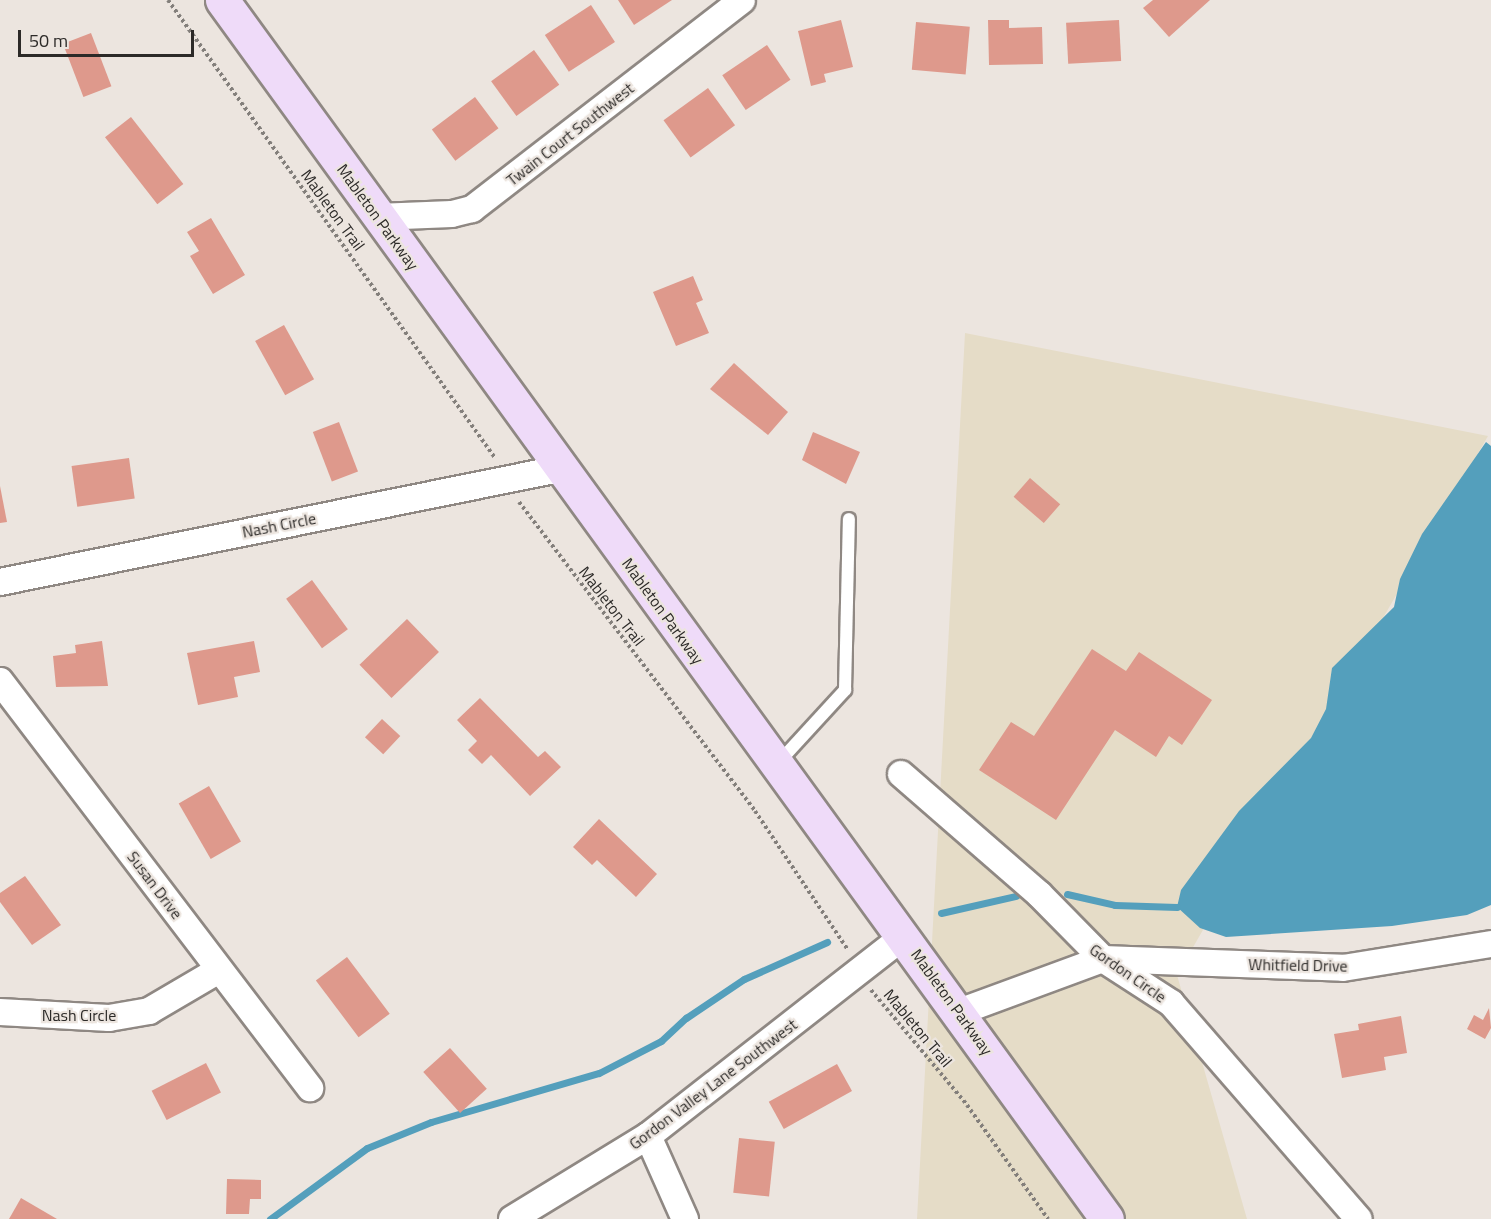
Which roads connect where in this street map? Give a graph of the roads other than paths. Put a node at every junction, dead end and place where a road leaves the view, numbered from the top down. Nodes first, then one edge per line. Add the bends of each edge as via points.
1 (222, 0) edge
2 (742, 0) edge
3 (377, 217) junction
4 (559, 469) junction
5 (849, 519) dead end
6 (0, 582) edge
7 (0, 681) edge
8 (776, 765) junction
9 (901, 774) dead end
10 (904, 936) junction
11 (1491, 944) edge
12 (1103, 959) junction
13 (219, 970) junction
14 (0, 1012) edge
15 (959, 1012) junction
16 (310, 1088) dead end
17 (648, 1136) junction
18 (512, 1219) edge
19 (685, 1219) edge
20 (1107, 1219) edge
21 (1359, 1219) edge

1 - 3 main road, Mableton Parkway
2 - 3 street, Twain Court Southwest via 472,209 452,214
3 - 4 main road, Mableton Parkway
4 - 6 street, Nash Circle
4 - 8 main road, Mableton Parkway
5 - 8 lane via 845,690
7 - 13 street, Susan Drive
8 - 10 main road, Mableton Parkway
9 - 12 street, Gordon Circle via 1039,894
10 - 15 main road, Mableton Parkway
10 - 17 street, Gordon Valley Lane Southwest
11 - 12 street, Whitfield Drive via 1342,968
12 - 15 street
12 - 21 street, Gordon Circle via 1171,1003
13 - 14 street, Nash Circle via 149,1011 109,1018
13 - 16 street, Susan Drive
15 - 20 main road, Mableton Parkway
17 - 18 street, Gordon Valley Lane Southwest
17 - 19 street

